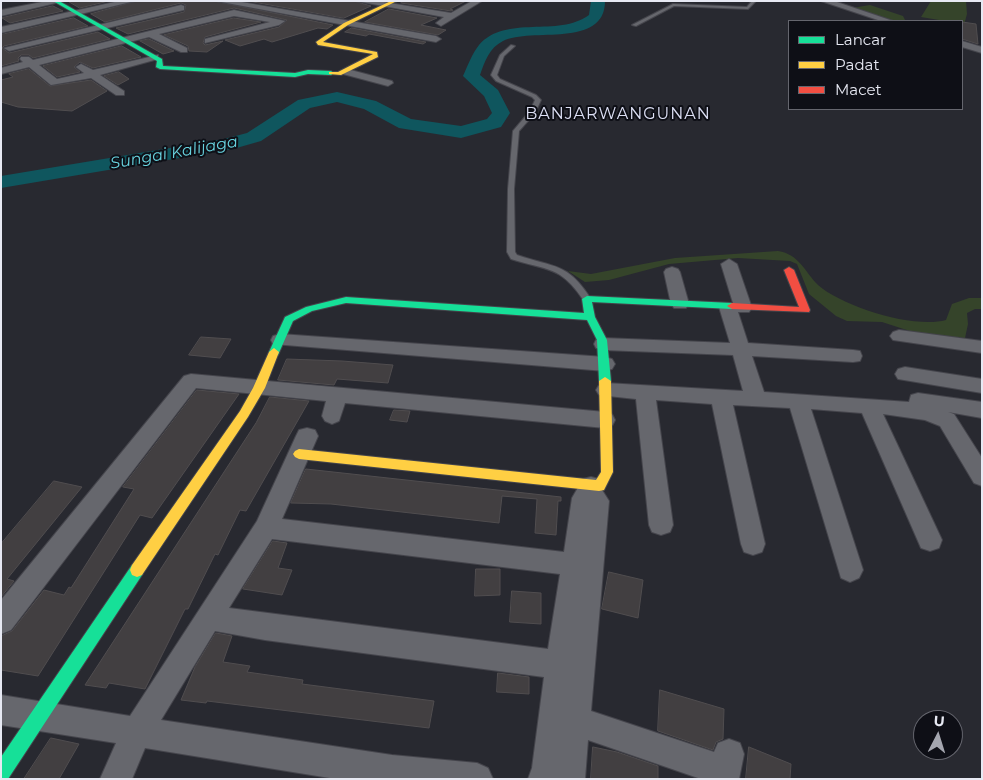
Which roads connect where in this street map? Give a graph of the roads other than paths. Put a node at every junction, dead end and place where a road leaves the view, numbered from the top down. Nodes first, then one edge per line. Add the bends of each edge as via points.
1 (22, 1) edge
2 (95, 1) edge
3 (131, 1) edge
4 (220, 1) edge
5 (360, 1) edge
6 (478, 1) edge
7 (754, 1) edge
8 (825, 1) edge
9 (166, 2) edge
10 (301, 3) dead end
11 (391, 3) edge
12 (63, 5) edge
13 (451, 5) dead end
14 (1, 6) edge
15 (181, 8) dead end
16 (468, 8) junction
17 (348, 11) dead end
18 (281, 12) junction
19 (1, 13) edge
20 (366, 15) junction
21 (257, 16) junction
22 (452, 16) junction
23 (268, 17) junction
24 (384, 17) dead end
25 (88, 20) junction
26 (886, 20) edge
27 (1, 21) edge
28 (346, 24) junction
29 (634, 24) dead end
30 (99, 26) junction
31 (179, 27) junction
32 (259, 27) junction
33 (1, 30) edge
34 (282, 32) dead end
35 (112, 33) junction
36 (236, 33) junction
37 (151, 34) junction
38 (125, 36) junction
39 (420, 37) junction
40 (248, 38) dead end
41 (203, 39) junction
42 (436, 40) dead end
43 (963, 44) edge
44 (513, 46) dead end
45 (8, 48) edge
46 (96, 48) junction
47 (184, 50) dead end
48 (982, 50) edge
49 (64, 56) junction
50 (154, 57) junction
51 (31, 64) junction
52 (122, 66) junction
53 (347, 72) junction
54 (91, 74) junction
55 (3, 75) edge
56 (388, 83) dead end
57 (120, 93) dead end
58 (730, 264) dead end
59 (789, 270) dead end
60 (672, 272) dead end
61 (587, 300) junction
62 (680, 304) junction
63 (735, 307) junction
64 (590, 317) junction
65 (898, 336) dead end
66 (280, 340) junction
67 (603, 344) junction
68 (982, 347) edge
69 (742, 349) junction
70 (853, 356) dead end
71 (606, 364) junction
72 (905, 374) dead end
73 (982, 386) edge
74 (259, 388) junction
75 (606, 390) junction
76 (646, 392) junction
77 (338, 396) junction
78 (721, 397) junction
79 (756, 399) junction
80 (798, 401) junction
81 (869, 406) junction
82 (982, 410) edge
83 (918, 411) junction
84 (332, 416) dead end
85 (605, 420) junction
86 (303, 445) joint
87 (976, 457) edge
88 (982, 476) edge
89 (591, 489) junction
90 (661, 525) dead end
91 (266, 528) junction
92 (930, 540) dead end
93 (753, 544) dead end
94 (573, 564) junction
95 (850, 570) dead end
96 (208, 617) junction
97 (1, 621) edge
98 (560, 665) junction
99 (1, 710) edge
100 (38, 715) junction
101 (564, 718) junction
102 (137, 732) junction
103 (725, 768) edge
104 (1, 773) edge
105 (391, 775) edge
106 (557, 775) edge
107 (116, 779) edge
108 (477, 779) edge

1 - 14 street
2 - 12 street
3 - 12 street
4 - 18 street
5 - 11 street
6 - 16 street
7 - 29 lane via 748,8 673,4
8 - 26 street
9 - 25 street
10 - 18 street
11 - 20 street
11 - 22 street
12 - 19 street
12 - 25 street
12 - 27 street
12 - 33 street
13 - 16 street
15 - 30 street
16 - 22 street
17 - 20 street
18 - 23 street
18 - 28 street
20 - 24 street
20 - 28 street
21 - 23 street
21 - 31 street via 236,13
21 - 41 street
22 - 39 street via 433,25
23 - 32 street via 282,21
25 - 30 street
25 - 45 street
28 - 39 street
28 - 53 street via 318,44 377,54
30 - 35 street
30 - 45 street
31 - 37 street
31 - 41 street
32 - 34 street via 274,34
32 - 36 street
35 - 38 street
35 - 45 street
36 - 40 street
36 - 41 street
37 - 38 street
37 - 47 street
38 - 46 street
38 - 50 street
39 - 42 street
43 - 48 street
44 - 61 lane via 502,55 494,75 538,100 515,137 510,252 521,260 566,273 576,281
45 - 51 street
46 - 49 street
46 - 52 street
49 - 51 street
49 - 54 street
50 - 52 street
50 - 53 street via 160,60 159,67 162,68 295,74
51 - 54 street via 56,83
51 - 55 street
52 - 54 street
53 - 56 street
54 - 57 street
58 - 63 street
59 - 63 street via 805,310
60 - 62 street
61 - 62 street
61 - 64 street
62 - 63 street
63 - 69 street
64 - 66 street via 346,300 298,313 289,319
64 - 67 street
65 - 68 street
66 - 71 street
66 - 74 street
67 - 69 street
67 - 71 street
69 - 70 street
69 - 79 street
71 - 75 street
72 - 73 street
74 - 77 street
74 - 97 street via 196,380 188,383
74 - 100 street
75 - 76 street
75 - 85 street
76 - 78 street
76 - 90 street
77 - 84 street
77 - 85 street
78 - 79 street
78 - 93 street
79 - 80 street
80 - 81 street
80 - 95 street
81 - 83 street
81 - 92 street
82 - 83 street via 918,400
83 - 87 street via 947,420
85 - 89 street via 607,472 599,486
86 - 89 street
86 - 91 street
87 - 88 street
89 - 94 street via 584,498
89 - 101 street via 596,501
91 - 94 street
91 - 96 street
94 - 98 street
96 - 98 street via 284,630
96 - 102 street
98 - 101 street
99 - 100 street
100 - 102 street
100 - 104 street
101 - 103 street
101 - 106 street
102 - 105 street
102 - 107 street
105 - 108 street

